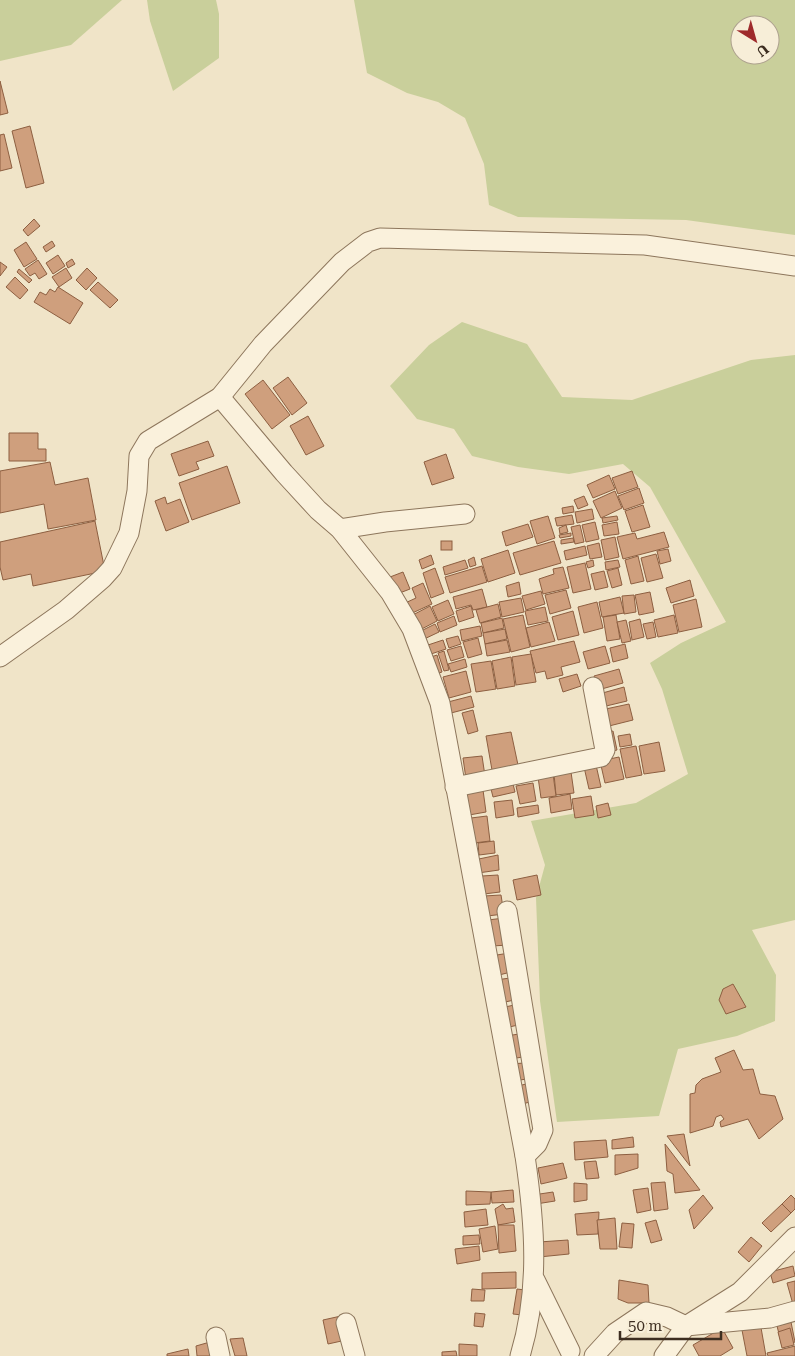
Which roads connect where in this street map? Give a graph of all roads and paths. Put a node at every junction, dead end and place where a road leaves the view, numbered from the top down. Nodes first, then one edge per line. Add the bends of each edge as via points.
1 (795, 266) edge
2 (220, 397) junction
3 (465, 514) dead end
4 (340, 529) junction
5 (0, 658) edge
6 (593, 687) dead end
7 (455, 787) junction
8 (507, 911) dead end
9 (526, 1156) junction
10 (795, 1237) edge
11 (535, 1280) junction
12 (795, 1311) edge
13 (346, 1323) dead end
14 (686, 1326) junction
15 (216, 1337) dead end
16 (570, 1351) dead end
17 (220, 1356) edge
18 (355, 1356) edge
19 (520, 1356) edge
20 (594, 1356) edge
21 (664, 1356) edge

1 - 2 street via 645,245 380,238 368,242 342,262 263,344
2 - 4 street via 284,473
2 - 5 street via 143,447 139,456 137,492 129,533 119,556 103,578 66,610
3 - 4 street
4 - 7 street via 390,592 412,629 440,703
6 - 7 street via 606,750 601,757
7 - 9 street
8 - 9 street via 543,1130 537,1144
9 - 11 street via 533,1209
10 - 14 street via 740,1292
11 - 16 street
11 - 19 street via 527,1334
12 - 14 street via 770,1318
13 - 18 street
14 - 20 street via 646,1312 615,1334
14 - 21 street
15 - 17 street

